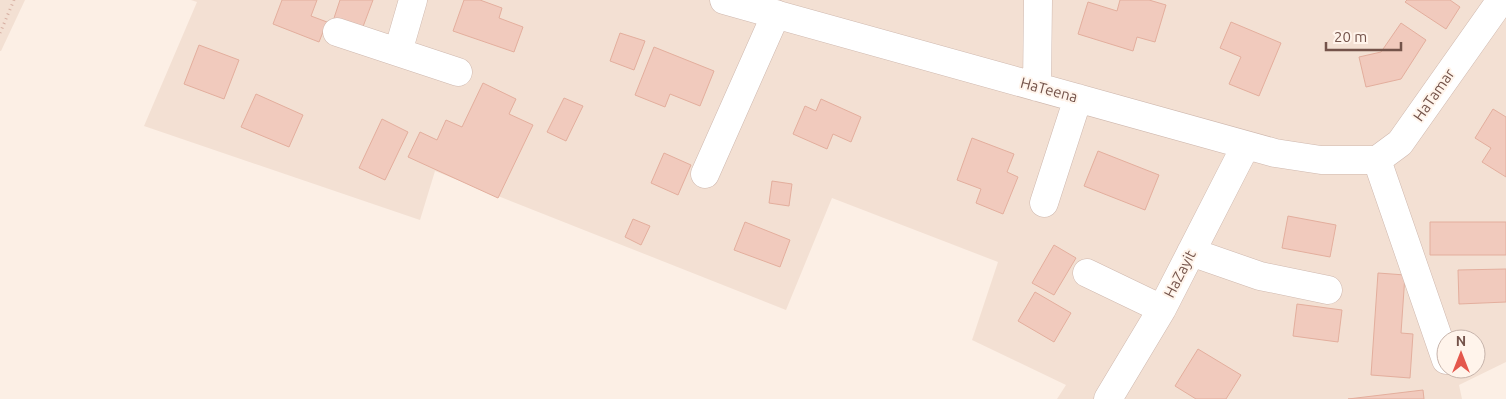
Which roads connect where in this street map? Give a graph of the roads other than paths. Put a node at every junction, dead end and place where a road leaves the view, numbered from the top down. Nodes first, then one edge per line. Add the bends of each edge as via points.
1 (414, 0) edge
2 (724, 0) edge
3 (1038, 0) edge
4 (1501, 0) edge
5 (792, 12) edge
6 (337, 32) dead end
7 (398, 52) junction
8 (458, 72) dead end
9 (1037, 87) junction
10 (1078, 98) junction
11 (1246, 145) junction
12 (1377, 160) junction
13 (706, 174) dead end
14 (1044, 203) dead end
15 (1191, 252) junction
16 (1087, 273) dead end
17 (1328, 290) dead end
18 (1162, 309) junction
19 (1436, 330) edge
20 (1108, 399) edge

1 - 7 street
2 - 5 street, HaTeena
3 - 9 street
4 - 12 street, HaTamar via 1400,143
5 - 9 street, HaTeena
5 - 13 street
6 - 7 street
7 - 8 street
9 - 10 street, HaTeena
10 - 11 street, HaTeena
10 - 14 street
11 - 12 street, HaTeena via 1321,160
11 - 15 street, HaZayit
12 - 19 street
15 - 17 street via 1260,276
15 - 18 street, HaZayit
16 - 18 street
18 - 20 street, HaZayit

